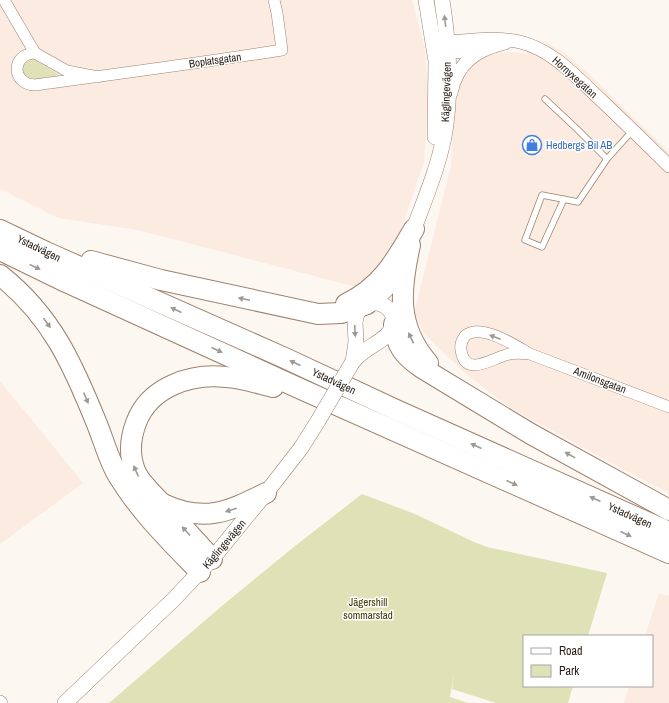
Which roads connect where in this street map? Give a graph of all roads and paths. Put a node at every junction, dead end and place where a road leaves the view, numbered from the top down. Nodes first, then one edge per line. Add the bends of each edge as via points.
1 (4, 0) edge
2 (274, 0) edge
3 (426, 0) edge
4 (442, 0) edge
5 (519, 42) junction
6 (440, 48) junction
7 (484, 50) junction
8 (35, 53) junction
9 (98, 77) junction
10 (544, 99) dead end
11 (447, 108) junction
12 (633, 130) junction
13 (607, 159) junction
14 (669, 166) edge
15 (430, 183) junction
16 (564, 199) junction
17 (0, 223) edge
18 (414, 229) junction
19 (0, 230) edge
20 (0, 250) edge
21 (402, 260) junction
22 (0, 275) edge
23 (367, 304) junction
24 (283, 306) junction
25 (394, 323) junction
26 (530, 354) junction
27 (353, 362) junction
28 (442, 380) junction
29 (669, 407) edge
30 (400, 433) junction
31 (266, 493) junction
32 (160, 502) junction
33 (669, 510) edge
34 (669, 532) edge
35 (669, 553) edge
36 (206, 566) junction
37 (65, 703) edge

1 - 8 street
2 - 9 street, Boplatsgatan via 282,50
3 - 6 main road, Käglingevägen
6 -> 4 main road, Käglingevägen
5 - 6 street, Hornyxegatan via 492,39
5 - 7 street
5 - 12 street, Hornyxegatan via 540,49 561,63
6 - 7 street
6 - 11 main road, Käglingevägen
6 - 15 main road, Käglingevägen
7 - 11 street via 465,62 452,86
8 - 9 street, Boplatsgatan via 67,71
8 - 9 street, Boplatsgatan via 25,54 18,62 17,72 24,84 35,85
10 - 13 lane
11 - 15 main road, Käglingevägen via 444,137
12 - 13 lane
12 - 14 street, Hornyxegatan
13 - 16 lane via 578,202
15 - 18 main road, Käglingevägen
16 - 16 lane via 542,195 525,240 542,247
24 -> 17 highway via 182,285 106,265 60,249
18 - 21 main road, Käglingevägen
18 - 24 highway via 389,269 376,285 361,296 324,309
28 -> 18 highway via 417,350 404,315 402,293
34 -> 19 highway, Ystadvägen
20 -> 30 highway, Ystadvägen
21 - 23 main road, Käglingevägen via 386,290
21 - 25 main road, Käglingevägen
22 -> 36 highway via 25,297 53,331 84,393 116,471 129,491 144,512
23 - 24 highway via 327,314
23 - 25 main road via 377,303 385,306 392,314
23 -> 27 main road, Käglingevägen via 360,309 356,317
25 - 27 main road, Käglingevägen via 388,335 366,349
25 - 28 highway via 398,343 403,352 415,364
26 -> 26 street, Amilonsgatan via 510,342 482,332 474,331 468,334 461,344 463,357 473,365 482,365 513,353
26 - 29 street, Amilonsgatan
27 - 31 main road, Käglingevägen, bridge via 301,448
33 -> 28 highway via 531,434
32 -> 30 highway via 136,473 132,462 132,434 137,419 150,400 159,392 189,379 225,376 248,380 278,388 375,428
30 -> 35 highway, Ystadvägen
31 -> 32 highway via 239,507 214,514 186,512
31 - 36 main road, Käglingevägen
36 -> 32 highway
36 - 37 main road, Käglingevägen

